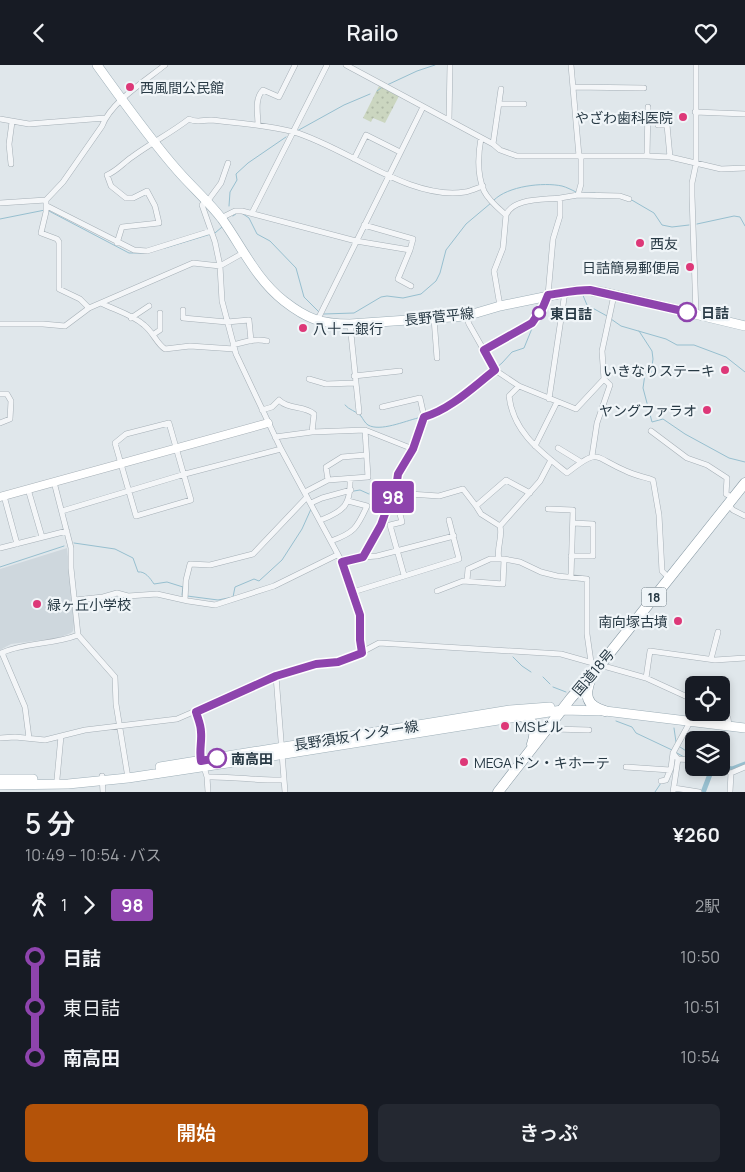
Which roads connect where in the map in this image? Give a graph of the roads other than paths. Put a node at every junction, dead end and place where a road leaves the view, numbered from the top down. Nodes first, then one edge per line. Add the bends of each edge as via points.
1 (97, 65) edge
2 (165, 65) edge
3 (295, 65) edge
4 (327, 65) edge
5 (346, 65) edge
6 (450, 65) edge
7 (571, 65) edge
8 (696, 65) edge
9 (573, 87) junction
10 (644, 88) dead end
11 (501, 89) dead end
12 (123, 99) junction
13 (498, 104) junction
14 (524, 104) dead end
15 (423, 107) junction
16 (648, 107) dead end
17 (695, 112) junction
18 (745, 114) edge
19 (105, 117) junction
20 (0, 119) edge
21 (448, 120) junction
22 (12, 122) junction
23 (258, 125) junction
24 (658, 125) dead end
25 (293, 132) junction
26 (481, 138) junction
27 (156, 143) junction
28 (493, 144) junction
29 (400, 152) junction
30 (580, 156) junction
31 (647, 156) junction
32 (670, 157) junction
33 (354, 159) junction
34 (228, 163) dead end
35 (12, 164) dead end
36 (696, 164) junction
37 (745, 168) edge
38 (389, 176) junction
39 (483, 186) junction
40 (578, 195) junction
41 (560, 198) junction
42 (629, 199) dead end
43 (206, 202) junction
44 (0, 203) edge
45 (46, 207) junction
46 (252, 213) junction
47 (506, 215) junction
48 (221, 218) junction
49 (364, 225) junction
50 (212, 233) junction
51 (356, 241) junction
52 (118, 243) junction
53 (410, 250) junction
54 (243, 253) junction
55 (220, 266) junction
56 (411, 286) dead end
57 (565, 292) junction
58 (548, 295) junction
59 (614, 295) junction
60 (101, 303) junction
61 (500, 306) junction
62 (149, 307) dead end
63 (89, 308) junction
64 (183, 310) dead end
65 (160, 313) dead end
66 (319, 315) junction
67 (696, 315) junction
68 (466, 316) junction
69 (131, 318) junction
70 (434, 318) junction
71 (226, 321) junction
72 (0, 324) edge
73 (350, 324) junction
74 (745, 326) edge
75 (154, 334) junction
76 (251, 341) junction
77 (267, 341) dead end
78 (234, 347) junction
79 (484, 350) junction
80 (437, 358) dead end
81 (495, 370) junction
82 (400, 371) dead end
83 (354, 376) junction
84 (309, 379) dead end
85 (604, 379) junction
86 (355, 383) junction
87 (519, 386) junction
88 (0, 394) edge
89 (549, 399) junction
90 (557, 403) junction
91 (382, 407) dead end
92 (262, 410) junction
93 (358, 412) dead end
94 (424, 417) junction
95 (0, 423) edge
96 (268, 423) junction
97 (366, 430) junction
98 (651, 431) dead end
99 (312, 432) junction
100 (275, 437) junction
101 (534, 446) junction
102 (558, 448) dead end
103 (177, 449) junction
104 (281, 449) junction
105 (413, 449) junction
106 (366, 455) junction
107 (592, 456) junction
108 (551, 461) junction
109 (581, 462) junction
110 (121, 465) junction
111 (185, 474) junction
112 (350, 479) junction
113 (328, 481) junction
114 (54, 482) junction
115 (745, 483) edge
116 (28, 489) junction
117 (351, 490) junction
118 (128, 491) junction
119 (530, 493) junction
120 (306, 494) junction
121 (395, 494) junction
122 (2, 497) edge
123 (728, 500) junction
124 (348, 501) junction
125 (311, 503) junction
126 (476, 506) junction
127 (548, 509) dead end
128 (62, 511) junction
129 (745, 516) edge
130 (321, 520) junction
131 (450, 520) dead end
132 (573, 523) junction
133 (500, 527) junction
134 (67, 531) junction
135 (454, 536) junction
136 (42, 537) junction
137 (331, 541) junction
138 (17, 544) junction
139 (0, 548) edge
140 (397, 551) junction
141 (337, 555) junction
142 (571, 555) junction
143 (363, 557) junction
144 (502, 559) junction
145 (342, 562) junction
146 (404, 575) junction
147 (571, 577) junction
148 (669, 578) junction
149 (467, 581) junction
150 (437, 591) dead end
151 (353, 592) junction
152 (74, 599) junction
153 (184, 600) junction
154 (718, 632) dead end
155 (78, 635) junction
156 (1, 653) edge
157 (362, 653) junction
158 (745, 658) edge
159 (712, 659) junction
160 (596, 665) junction
161 (276, 676) junction
162 (646, 678) junction
163 (685, 696) edge
164 (562, 710) junction
165 (605, 711) junction
166 (196, 712) junction
167 (519, 716) junction
168 (728, 721) edge
169 (690, 722) junction
170 (120, 726) junction
171 (729, 726) junction
172 (745, 728) edge
173 (554, 729) dead end
174 (589, 730) dead end
175 (62, 736) junction
176 (0, 738) edge
177 (29, 738) junction
178 (281, 751) junction
179 (673, 753) junction
180 (528, 754) junction
181 (678, 759) junction
182 (685, 759) edge
183 (202, 764) junction
184 (626, 767) dead end
185 (745, 767) edge
186 (670, 770) junction
187 (731, 773) joint
188 (128, 775) junction
189 (207, 777) junction
190 (102, 778) junction
191 (57, 779) junction
192 (284, 780) junction
193 (661, 781) dead end
194 (2, 785) edge
195 (674, 790) edge
196 (103, 792) edge
197 (208, 792) edge
198 (285, 792) edge
199 (498, 792) edge
200 (698, 792) edge
201 (730, 792) edge

1 - 12 main road, 長野菅平線
2 - 12 street
3 - 23 street via 279,97 263,90 260,93 257,99
4 - 25 street
5 - 15 street
6 - 21 street
7 - 9 street
8 - 17 street
9 - 10 street
9 - 30 street
11 - 13 street
12 - 19 street
12 - 27 main road, 長野菅平線
13 - 14 street
13 - 28 street
15 - 21 street
15 - 29 street
16 - 31 street
17 - 18 street
17 - 36 street
19 - 22 street via 48,124
19 - 45 street
20 - 22 street
21 - 26 street
22 - 35 street via 9,144
23 - 25 street
23 - 27 street via 207,120 193,122 189,119
24 - 32 street via 667,125
25 - 33 street
25 - 46 street
26 - 28 street
26 - 39 street via 478,155
27 - 43 main road, 長野菅平線
27 - 52 street via 107,175 111,186 126,197 133,198 147,191 159,223 122,227
28 - 30 street via 517,156
29 - 33 street via 366,135
29 - 38 street
30 - 31 street
30 - 40 street
31 - 32 street
32 - 36 street
33 - 38 street
34 - 43 street via 220,183
36 - 37 street via 720,169
36 - 67 street via 692,196
38 - 39 street via 428,190 446,192 465,192
38 - 49 street
39 - 47 street via 492,202
40 - 41 street
40 - 42 street
41 - 47 street via 517,203 509,208
41 - 58 street
43 - 48 main road, 長野菅平線
43 - 50 street via 202,205
44 - 45 street
45 - 52 street
45 - 63 street via 41,233 59,242 59,289 80,299
46 - 48 street via 235,211
46 - 51 street
47 - 61 street via 503,248 494,271
48 - 54 main road, 長野菅平線
49 - 51 street
49 - 53 street via 413,239
50 - 52 street via 147,251
50 - 55 street
51 - 53 street
51 - 66 street
53 - 56 street via 398,279
54 - 55 street
54 - 66 main road, 長野菅平線 via 269,289 300,313
55 - 60 street via 192,263
55 - 71 street
57 - 58 main road, 長野菅平線
57 - 59 main road, 長野菅平線 via 590,290
57 - 89 street
58 - 61 main road, 長野菅平線
58 - 79 street via 532,323
59 - 67 main road, 長野菅平線
59 - 85 street via 602,351
60 - 63 street
60 - 69 street
61 - 68 main road, 長野菅平線
62 - 69 street
63 - 72 street via 66,326
64 - 71 street via 184,318
65 - 75 street via 160,330
66 - 73 main road, 長野菅平線 via 334,324
67 - 74 main road, 長野菅平線
68 - 70 main road, 長野菅平線
68 - 79 street
69 - 75 street
70 - 73 main road, 長野菅平線
70 - 80 street
71 - 76 street via 249,319
71 - 78 street
73 - 83 street
75 - 78 street via 165,349
76 - 77 street
76 - 78 street
78 - 92 street
79 - 81 street
81 - 87 street
81 - 94 street via 437,413
82 - 83 street
83 - 86 street
84 - 86 street via 326,384
85 - 90 street via 576,409
85 - 107 street via 610,385 597,423
86 - 93 street
87 - 89 street
87 - 101 street via 509,396 510,404 523,435
88 - 95 street via 9,396 11,414 10,419
89 - 90 street
90 - 101 street
91 - 94 street via 420,398
92 - 96 street
92 - 99 street via 279,400 310,411 314,414
94 - 105 street
96 - 100 street
96 - 103 street
97 - 99 street
97 - 105 street
97 - 106 street
98 - 123 street via 687,458 722,474 726,478
99 - 100 street
100 - 104 street
101 - 108 street
102 - 109 street
103 - 110 street
103 - 110 street via 170,423 126,434 115,443
103 - 111 street
104 - 111 street
104 - 120 street
105 - 121 street via 398,474
106 - 112 street via 368,477
106 - 113 street via 342,457 326,467
107 - 109 street
107 - 148 street via 653,480 662,571
108 - 109 street via 567,473
108 - 119 street
110 - 114 street
110 - 118 street
111 - 118 street
111 - 118 street via 191,500 136,515
112 - 113 street
112 - 117 street
113 - 120 street
114 - 116 street
114 - 128 street
115 - 123 highway, 国道18号 / 18
116 - 122 street
116 - 136 street
117 - 124 street
117 - 125 street
118 - 128 street
119 - 126 street via 506,480
119 - 133 street
120 - 125 street
120 - 153 street via 253,554 210,565 190,564
121 - 126 street via 439,496 462,489
121 - 140 street via 402,522 390,525
121 - 143 street
122 - 138 street
123 - 129 street via 733,510
123 - 148 highway, 国道18号 / 18
124 - 130 street via 338,514
124 - 137 street via 367,506 360,522 348,535
125 - 130 street
126 - 133 street via 481,514
127 - 132 street via 573,510
128 - 134 street
130 - 137 street
131 - 135 street
132 - 142 street
132 - 142 street via 593,524 593,556
133 - 144 street via 502,538 498,555
134 - 136 street
134 - 152 street
135 - 140 street
135 - 146 street via 459,559
136 - 138 street
137 - 141 street
138 - 139 street
140 - 143 street
140 - 146 street
141 - 145 street
141 - 153 street via 274,586 215,605
142 - 147 street
143 - 145 street
144 - 147 street via 520,562 541,572
144 - 149 street via 490,559 468,569
144 - 149 street via 503,584
145 - 151 street
146 - 151 street
147 - 160 street via 587,579 587,634
148 - 160 highway, 国道18号 / 18
149 - 150 street
151 - 157 street via 360,615
152 - 153 street via 117,593 128,596 157,593
152 - 155 street
154 - 159 street
155 - 156 street via 54,642 13,647
155 - 170 street via 115,677
156 - 177 street via 25,707
157 - 160 street via 379,643 561,654
157 - 161 street
158 - 159 street
159 - 162 street via 650,651
160 - 162 street
160 - 164 highway, 国道18号 / 18
160 - 165 highway via 587,696 593,706
161 - 166 street
161 - 178 street
162 - 163 street
164 - 165 main road, 長野須坂インター線
164 - 167 main road, 長野須坂インター線
164 - 178 main road, 長野須坂インター線 via 553,707 510,710
164 - 180 highway, 国道18号 / 18
165 - 169 main road, 長野須坂インター線
166 - 170 street via 166,721
166 - 183 street via 201,729 199,751
167 - 178 main road, 長野須坂インター線
167 - 180 highway via 529,719 535,729
168 - 171 street
169 - 171 main road, 長野須坂インター線
169 - 179 street
170 - 175 street
170 - 188 street
171 - 172 main road, 長野須坂インター線
173 - 174 street
175 - 177 street via 45,740
175 - 191 street
176 - 177 street
178 - 183 main road, 長野須坂インター線
178 - 192 street
179 - 181 street
179 - 186 street
180 - 199 highway, 国道18号 / 18
181 - 182 street
181 - 195 street
183 - 188 main road, 長野須坂インター線
183 - 189 street
184 - 186 street
185 - 187 street
186 - 193 street via 666,780
187 - 201 street
188 - 190 main road, 長野須坂インター線
189 - 192 street
189 - 197 street
190 - 191 main road, 長野須坂インター線
190 - 194 main road, 長野須坂インター線 via 68,784
190 - 196 street
191 - 194 main road, 長野須坂インター線
192 - 198 street
195 - 200 street

